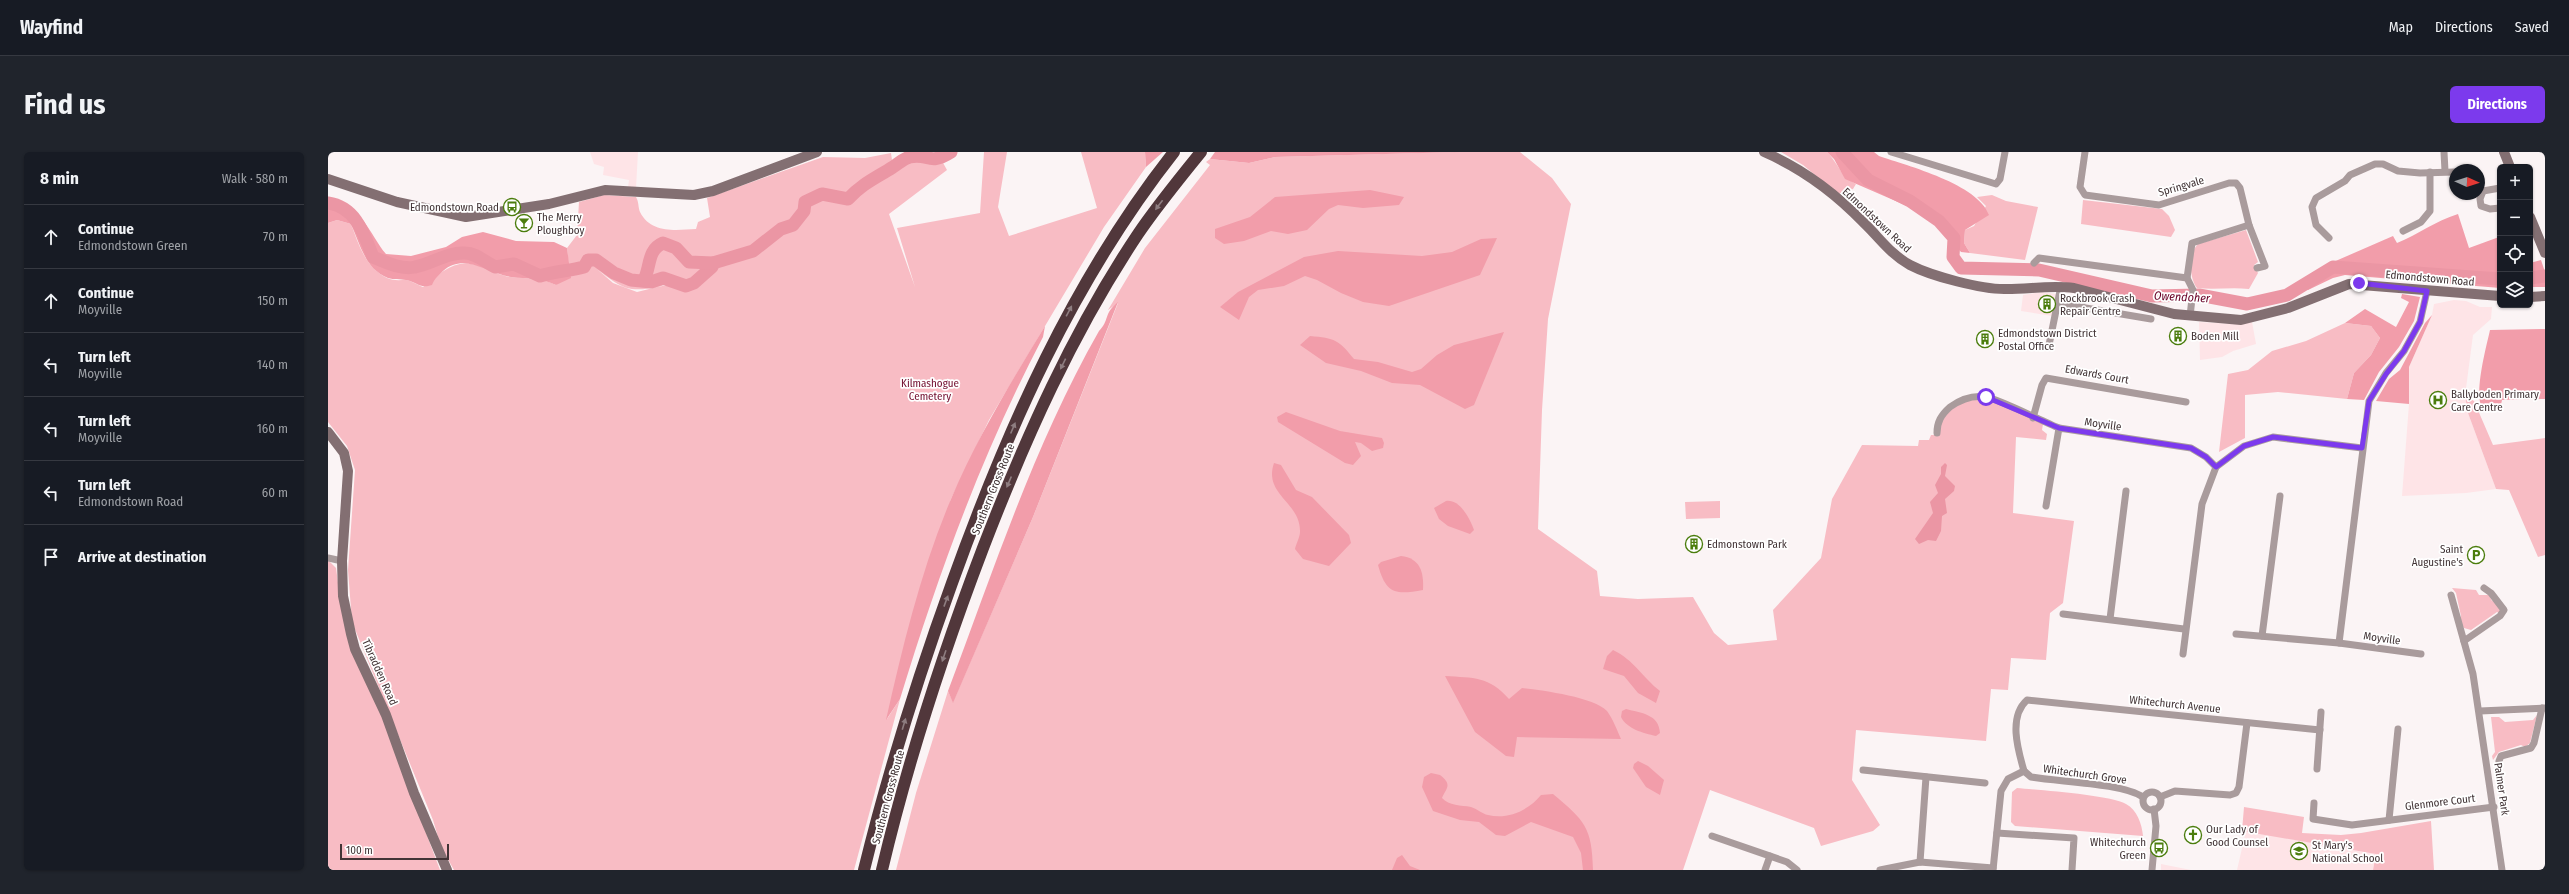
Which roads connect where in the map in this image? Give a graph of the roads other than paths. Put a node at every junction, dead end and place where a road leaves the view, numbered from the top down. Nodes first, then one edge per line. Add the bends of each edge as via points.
1 (817, 152) edge
2 (1174, 152) edge
3 (1201, 152) edge
4 (1764, 152) edge
5 (1891, 152) edge
6 (2005, 152) edge
7 (2085, 152) edge
8 (2444, 152) edge
9 (2504, 152) edge
10 (2509, 164) edge
11 (2445, 171) junction
12 (2449, 171) edge
13 (2430, 172) junction
14 (328, 179) edge
15 (2497, 188) edge
16 (2485, 189) edge
17 (2480, 200) edge
18 (2497, 208) edge
19 (2533, 224) edge
20 (2249, 225) junction
21 (2404, 231) dead end
22 (2329, 238) dead end
23 (2545, 253) edge
24 (2034, 264) dead end
25 (2257, 268) dead end
26 (2187, 278) junction
27 (2061, 286) junction
28 (2085, 290) junction
29 (2427, 291) junction
30 (2497, 296) edge
31 (2545, 296) edge
32 (2533, 297) edge
33 (2062, 304) dead end
34 (2081, 307) junction
35 (2190, 316) junction
36 (2151, 319) dead end
37 (2049, 345) dead end
38 (2186, 402) dead end
39 (2033, 418) junction
40 (2059, 428) junction
41 (328, 432) edge
42 (1937, 433) dead end
43 (2362, 448) junction
44 (2216, 467) junction
45 (2126, 492) dead end
46 (2280, 496) dead end
47 (2046, 506) dead end
48 (328, 558) edge
49 (342, 561) junction
50 (2484, 588) dead end
51 (2451, 595) dead end
52 (2063, 614) dead end
53 (2110, 619) junction
54 (2184, 629) junction
55 (2236, 634) dead end
56 (2262, 636) junction
57 (2464, 641) junction
58 (2339, 643) junction
59 (2183, 654) dead end
60 (2421, 654) dead end
61 (2543, 708) edge
62 (2321, 712) dead end
63 (2480, 712) junction
64 (2247, 723) junction
65 (2398, 729) dead end
66 (2320, 730) junction
67 (2499, 761) dead end
68 (2317, 769) dead end
69 (1863, 770) dead end
70 (2024, 771) junction
71 (1926, 777) junction
72 (1985, 783) dead end
73 (2143, 797) junction
74 (2160, 797) junction
75 (2314, 802) dead end
76 (2494, 807) junction
77 (2154, 809) junction
78 (2389, 820) junction
79 (1997, 833) junction
80 (1712, 836) dead end
81 (1770, 856) junction
82 (1920, 862) junction
83 (1993, 869) edge
84 (447, 870) edge
85 (864, 870) edge
86 (882, 870) edge
87 (1764, 870) edge
88 (1797, 870) edge
89 (1880, 870) edge
90 (2072, 870) edge
91 (2152, 870) edge
92 (2502, 870) edge

1 - 14 main road via 713,191 694,195 600,191 549,204 466,217 397,202
85 -> 2 highway, Southern Cross Route via 922,669 1000,459 1073,304 1129,213
3 -> 86 highway, Southern Cross Route via 1139,232 1113,272 1080,331 1024,446 935,681
4 - 27 main road, Edmondstown Road via 1806,174 1863,221 1897,257 1911,266 1992,288
5 - 6 street via 1996,184 2000,179
7 - 20 street, Springvale via 2080,187 2085,195 2159,205 2236,183 2240,188
8 - 11 street
9 - 10 main road
11 - 12 street
11 - 13 street
13 - 21 street via 2430,211 2422,222
13 - 22 street via 2398,171 2383,164 2375,164 2350,175 2345,181 2316,198 2312,207 2316,226
15 - 16 street
17 - 18 street via 2482,206
19 - 23 main road
20 - 25 street, Springvale via 2265,266
20 - 26 street via 2192,243
24 - 26 street via 2038,258
26 - 35 street via 2193,290
27 - 28 main road, Edmondstown Road
27 - 37 street
28 - 34 street
28 - 35 main road, Edmondstown Road
29 - 30 main road, Edmondstown Road
29 - 35 main road, Edmondstown Road via 2367,283 2349,284 2288,308 2241,320
29 - 43 street via 2420,322 2404,351 2369,401
31 - 32 main road
33 - 34 street
34 - 36 street
38 - 39 street, Edwards Court via 2046,378
39 - 40 street, Moyville
39 - 42 street, Moyville via 1986,397 1972,397 1957,402 1948,409 1940,418
40 - 44 street, Moyville via 2191,448
40 - 47 street
41 - 49 main road, Tibradden Road via 344,453 348,471
43 - 44 street via 2273,437 2244,446
43 - 58 street
44 - 54 street via 2202,504
45 - 53 street
46 - 56 street
48 - 49 street
49 - 84 main road, Tibradden Road via 344,602 355,649 386,715 414,793
50 - 57 street via 2504,610 2500,616
51 - 57 street, Palmer Park
52 - 53 street
53 - 54 street
54 - 59 street
55 - 56 street, Moyville
56 - 58 street, Moyville
57 - 63 street, Palmer Park
58 - 60 street, Moyville
61 - 63 street, Palmer Park
61 - 67 street, Palmer Park via 2534,743 2530,748 2500,756
62 - 66 street
63 - 76 street, Palmer Park
64 - 66 street, Whitechurch Avenue
64 - 70 street, Whitechurch Avenue via 2028,700 2020,712 2016,730
64 - 74 street via 2239,787 2236,793 2230,795 2175,791
65 - 78 street, Glenmore Court
66 - 68 street
69 - 71 street
70 - 73 street, Whitechurch Grove via 2031,777 2112,787 2138,793
70 - 79 street via 2008,779 2001,791
71 - 72 street
71 - 82 street
73 - 74 street via 2153,792
73 - 77 street via 2146,808
74 - 77 street via 2160,803
75 - 78 street, Glenmore Court via 2313,819 2321,821 2352,825
76 - 78 street, Glenmore Court
76 - 92 street, Palmer Park
77 - 91 street via 2156,826
79 - 83 street
79 - 90 street via 2074,838
80 - 81 street
81 - 87 street
81 - 88 street via 1787,862
82 - 83 street
82 - 89 street

